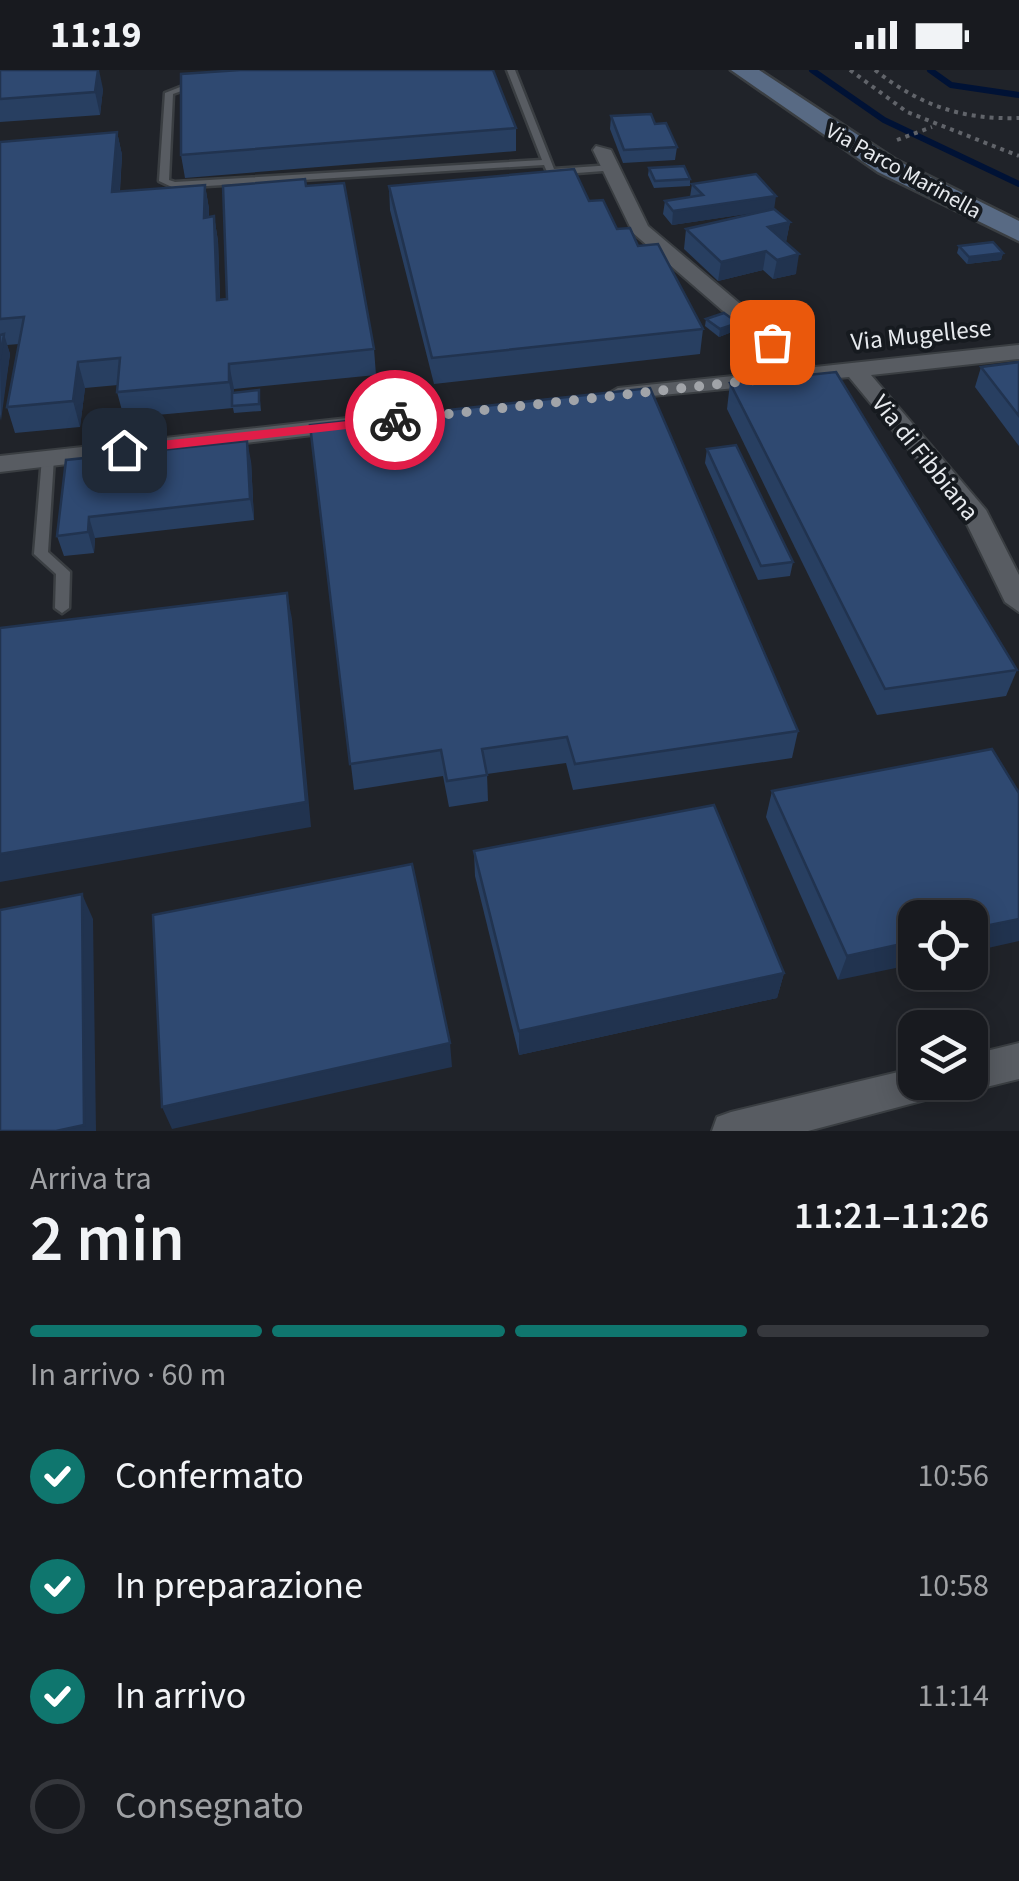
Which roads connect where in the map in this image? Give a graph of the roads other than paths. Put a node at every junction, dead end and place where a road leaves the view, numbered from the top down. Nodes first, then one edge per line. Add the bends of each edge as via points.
1 (510, 70) edge
2 (743, 70) edge
3 (212, 80) edge
4 (608, 159) joint
5 (547, 162) junction
6 (1019, 232) edge
7 (1017, 351) edge
8 (854, 369) junction
9 (810, 374) junction
10 (595, 398) edge
11 (380, 422) edge
12 (48, 458) junction
13 (0, 464) edge
14 (1019, 602) edge
15 (62, 608) dead end
16 (1019, 1061) edge
17 (988, 1069) edge
18 (898, 1090) edge
19 (730, 1131) edge

1 - 5 lane
2 - 6 main road, Via Parco Marinella via 887,166
3 - 5 lane via 169,93 164,181
4 - 5 lane via 551,172
4 - 9 street via 640,229
7 - 8 street, Via Mugellese
8 - 9 street, Via Mugellese
8 - 14 street, Via di Fibbiana via 974,510
9 - 10 street, Via Mugellese
11 - 12 street
12 - 13 street
12 - 15 lane via 42,554 64,572
16 - 17 street
18 - 19 street

